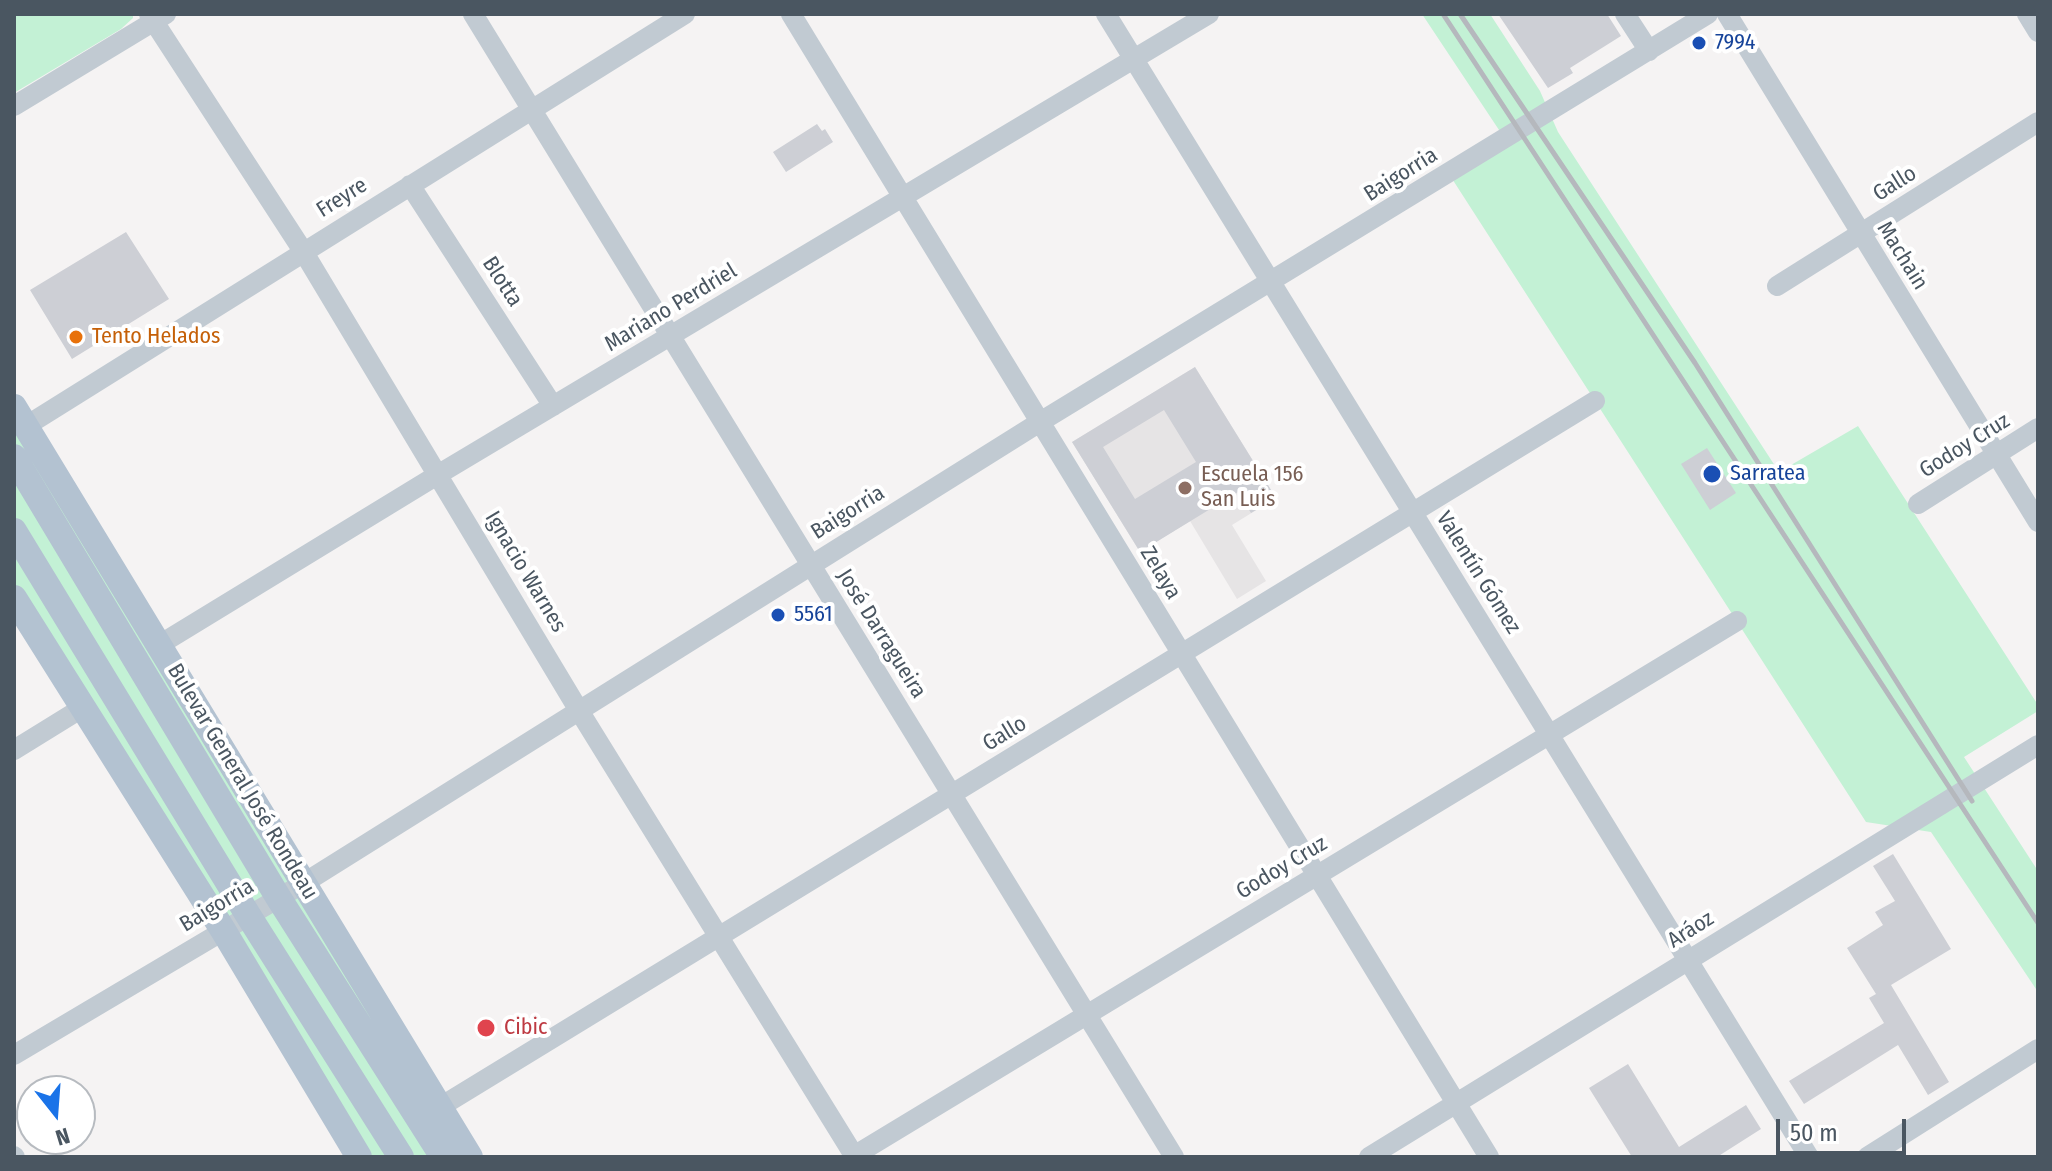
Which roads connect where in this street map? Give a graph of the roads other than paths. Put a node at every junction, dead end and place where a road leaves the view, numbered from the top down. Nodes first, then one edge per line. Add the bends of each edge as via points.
1 (473, 14) edge
2 (685, 14) edge
3 (791, 14) edge
4 (1106, 14) edge
5 (1209, 14) edge
6 (1625, 14) edge
7 (1708, 14) edge
8 (1727, 14) edge
9 (2027, 14) edge
10 (156, 17) edge
11 (2038, 32) edge
12 (1649, 51) junction
13 (1134, 59) junction
14 (14, 106) edge
15 (531, 109) junction
16 (2038, 122) edge
17 (410, 185) junction
18 (902, 197) junction
19 (1860, 233) junction
20 (303, 251) junction
21 (1272, 283) junction
22 (1777, 286) dead end
23 (670, 336) junction
24 (1595, 401) dead end
25 (553, 406) junction
26 (1040, 422) junction
27 (18, 423) edge
28 (2038, 428) edge
29 (1996, 454) junction
30 (20, 467) edge
31 (439, 474) junction
32 (1918, 504) dead end
33 (1413, 513) junction
34 (2038, 522) edge
35 (14, 531) edge
36 (810, 565) junction
37 (14, 598) edge
38 (1737, 621) dead end
39 (72, 629) junction
40 (159, 645) junction
41 (1182, 654) junction
42 (82, 708) junction
43 (578, 709) junction
44 (1549, 735) junction
45 (2038, 745) edge
46 (14, 750) edge
47 (124, 776) junction
48 (951, 795) junction
49 (1317, 875) junction
50 (304, 883) junction
51 (278, 897) junction
52 (248, 915) junction
53 (223, 930) junction
54 (719, 936) junction
55 (1688, 960) junction
56 (1087, 1015) junction
57 (2038, 1049) edge
58 (14, 1055) edge
59 (1456, 1103) junction
60 (440, 1107) junction
61 (461, 1154) edge
62 (357, 1156) edge
63 (401, 1157) edge
64 (854, 1157) edge
65 (1174, 1157) edge
66 (1369, 1157) edge
67 (1489, 1157) edge
68 (1809, 1157) edge
69 (1867, 1157) edge

1 - 15 street, José Darragueira
2 - 15 street, Freyre
3 - 18 street, Zelaya
4 - 13 street, Valentín Gómez
5 - 13 street, Mariano Perdriel
6 - 12 street
7 - 12 street, Baigorria
8 - 19 street, Machain
9 - 11 street
10 - 14 street
10 - 20 street, Ignacio Warnes
12 - 21 street, Baigorria
13 - 18 street, Mariano Perdriel
13 - 21 street, Valentín Gómez
15 - 17 street, Freyre
15 - 23 street, José Darragueira
16 - 19 street, Gallo
17 - 20 street, Freyre
17 - 25 street, Blotta
18 - 23 street, Mariano Perdriel
18 - 26 street, Zelaya
19 - 22 street, Gallo
19 - 29 street, Machain
20 - 27 street, Freyre
20 - 31 street, Ignacio Warnes
21 - 26 street, Baigorria
21 - 33 street, Valentín Gómez
23 - 25 street, Mariano Perdriel
23 - 36 street, José Darragueira
24 - 33 street, Gallo
25 - 31 street, Mariano Perdriel
26 - 36 street, Baigorria
26 - 41 street, Zelaya
27 - 30 main road, Bulevar General José Rondeau
27 - 40 main road, Bulevar General José Rondeau
28 - 29 street, Godoy Cruz
29 - 32 street, Godoy Cruz
29 - 34 street, Machain
30 - 51 main road, Bulevar General José Rondeau
31 - 40 street, Mariano Perdriel
31 - 43 street, Ignacio Warnes
33 - 41 street, Gallo
33 - 44 street, Valentín Gómez
35 - 39 main road
36 - 43 street, Baigorria
36 - 48 street, José Darragueira
37 - 42 main road
38 - 44 street, Godoy Cruz
39 - 47 main road
39 - 52 main road
40 - 50 main road, Bulevar General José Rondeau
41 - 48 street, Gallo
41 - 49 street, Zelaya
42 - 46 street
42 - 47 main road
43 - 50 street, Baigorria
43 - 54 street, Ignacio Warnes
44 - 49 street, Godoy Cruz
44 - 55 street, Valentín Gómez
45 - 55 street, Aráoz
47 - 53 main road
48 - 54 street, Gallo
48 - 56 street, José Darragueira
49 - 56 street, Godoy Cruz
49 - 59 street, Zelaya
50 - 51 street, Baigorria
50 - 60 main road, Bulevar General José Rondeau
51 - 52 street, Baigorria
51 - 61 main road, Bulevar General José Rondeau
52 - 53 street, Baigorria
52 - 63 main road
53 - 58 street, Baigorria
53 - 62 main road
54 - 60 street, Gallo
54 - 64 street, Ignacio Warnes
55 - 59 street, Aráoz
55 - 68 street, Valentín Gómez
56 - 64 street, Godoy Cruz
56 - 65 street, José Darragueira
57 - 69 street
59 - 66 street, Aráoz
59 - 67 street, Zelaya
60 - 61 main road, Bulevar General José Rondeau

